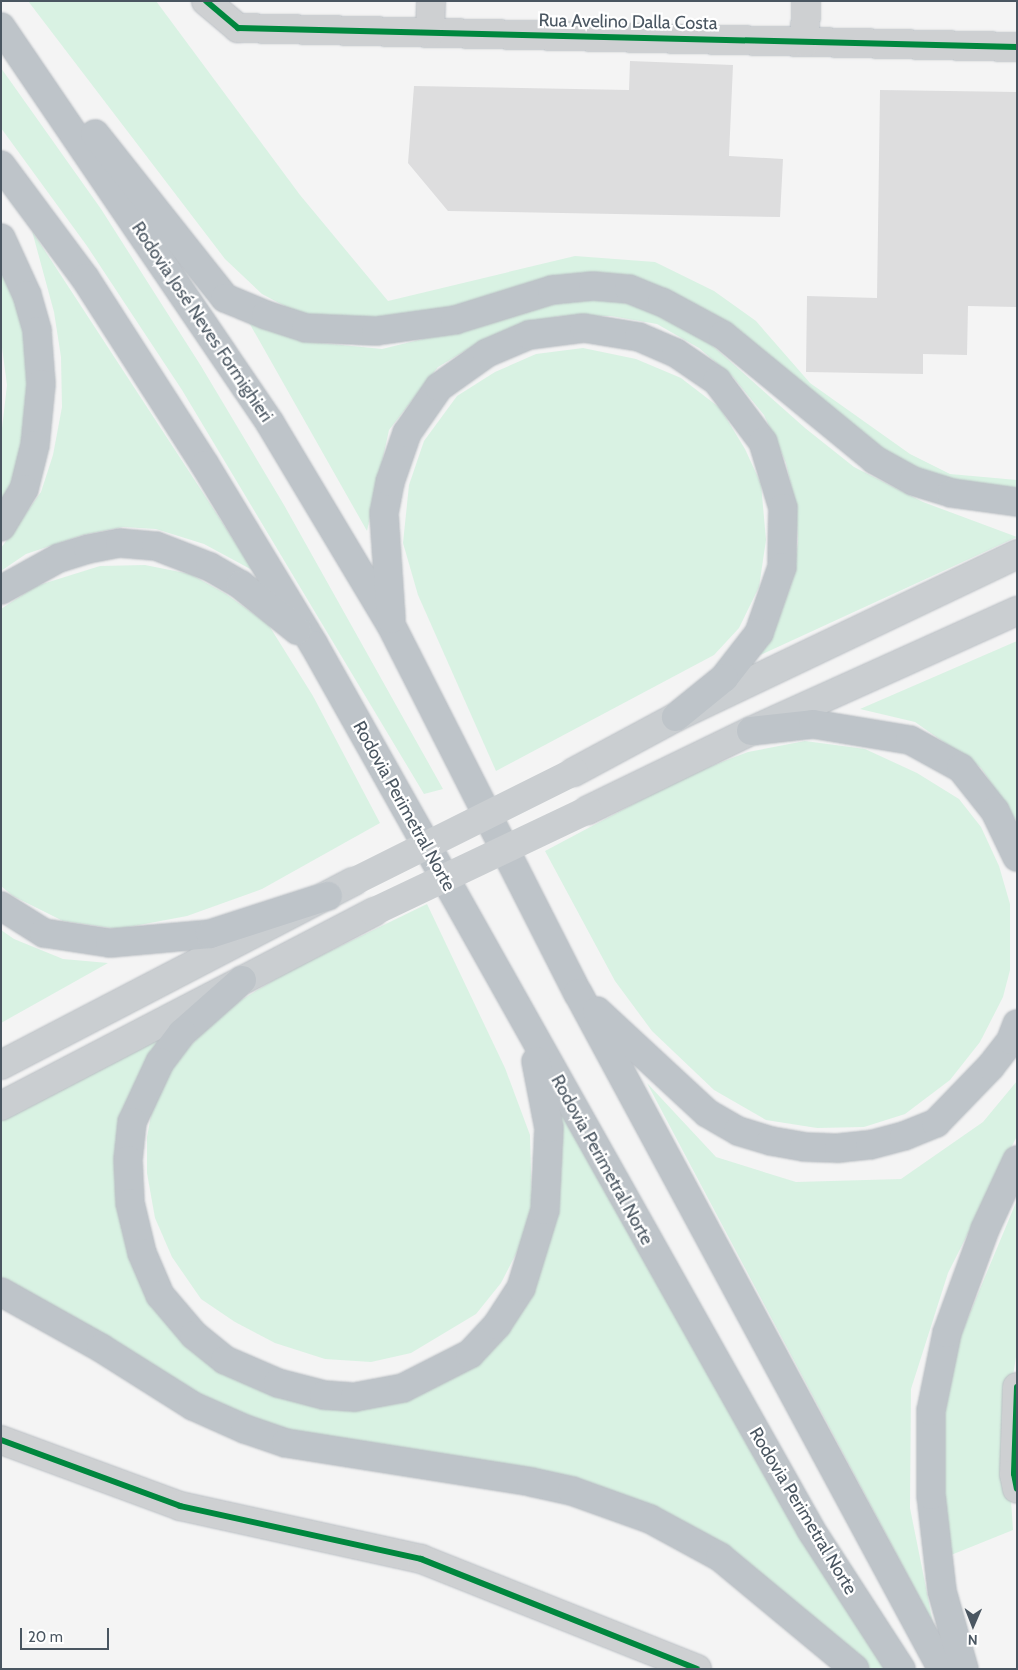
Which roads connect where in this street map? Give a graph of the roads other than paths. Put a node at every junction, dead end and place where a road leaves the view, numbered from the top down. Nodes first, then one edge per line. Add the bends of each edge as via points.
1 (206, 1) edge
2 (431, 1) edge
3 (806, 1) edge
4 (430, 32) junction
5 (7, 34) edge
6 (804, 42) junction
7 (1017, 47) edge
8 (1, 164) edge
9 (1, 238) edge
10 (1017, 502) edge
11 (1, 527) edge
12 (1017, 554) edge
13 (1, 590) edge
14 (1017, 611) edge
15 (391, 625) junction
16 (314, 645) junction
17 (676, 717) junction
18 (751, 731) junction
19 (1017, 857) edge
20 (328, 896) junction
21 (1, 906) edge
22 (242, 980) junction
23 (578, 993) junction
24 (524, 1019) junction
25 (1017, 1024) edge
26 (1, 1066) edge
27 (1, 1106) edge
28 (1017, 1160) edge
29 (1, 1292) edge
30 (1016, 1391) edge
31 (1, 1440) edge
32 (1017, 1489) edge
33 (697, 1669) edge
34 (855, 1669) edge
35 (901, 1669) edge
36 (942, 1669) edge
37 (964, 1669) edge

1 - 4 street, Rua Avelino Dalla Costa via 238,28
2 - 4 street
3 - 6 street
4 - 6 street, Rua Avelino Dalla Costa
5 - 10 highway via 84,119 225,298 306,328 376,331 455,320 552,290 593,286 629,289 662,302 723,335 875,460 952,493
5 - 15 highway, Rodovia José Neves Formighieri via 270,423
6 - 7 street, Rua Avelino Dalla Costa
8 - 16 highway via 96,294 206,464
9 - 11 highway via 27,295 37,332 40,384 35,445 24,489
12 - 17 main road
13 - 16 highway via 59,558 88,549 120,543 156,546 210,567 241,585
14 - 18 main road
15 - 17 highway via 384,513 390,482 407,433 439,388 487,353 529,335 584,328 639,336 676,354 717,381 763,442 783,508 782,567 758,632 724,678
15 - 23 highway
16 - 24 highway, Rodovia Perimetral Norte
17 - 20 main road, bridge
18 - 19 highway via 813,724 910,740 961,768 995,811
18 - 22 main road, bridge via 373,912
20 - 21 highway via 210,934 110,943 44,933
20 - 26 main road
22 - 24 highway via 182,1033 160,1062 132,1122 128,1160 130,1202 142,1253 160,1295 194,1335 225,1360 278,1383 324,1395 355,1397 403,1388 470,1354 497,1325 521,1288 546,1210 549,1128 540,1074
22 - 27 main road
23 - 25 highway via 707,1113 738,1130 804,1147 870,1145 936,1123 990,1066 1011,1040
23 - 36 highway
24 - 35 highway, Rodovia Perimetral Norte via 811,1530
28 - 37 highway via 985,1229 947,1333 931,1411 931,1495 941,1581
29 - 34 highway via 193,1406 245,1429 286,1443 531,1482 580,1494 650,1519 720,1557
30 - 32 street via 1014,1474
31 - 33 street via 180,1506 420,1559

